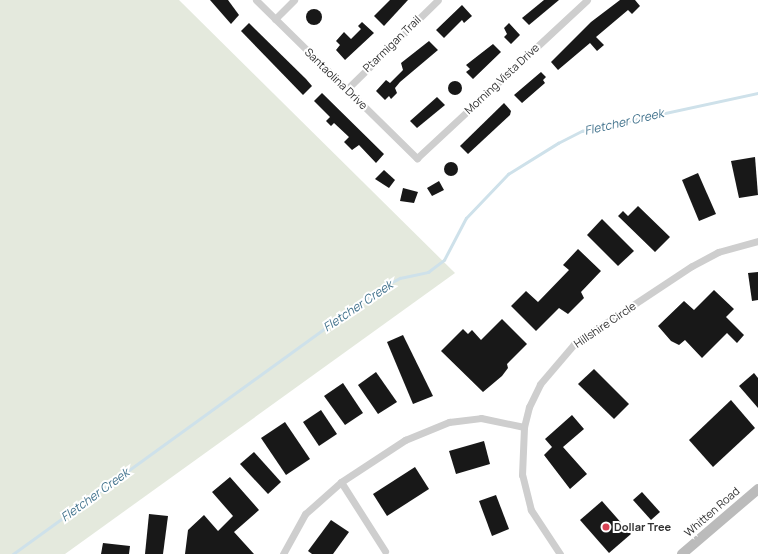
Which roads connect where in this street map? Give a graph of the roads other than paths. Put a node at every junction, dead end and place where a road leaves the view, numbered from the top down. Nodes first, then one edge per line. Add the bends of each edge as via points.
1 (256, 0) edge
2 (294, 0) edge
3 (438, 0) edge
4 (587, 0) edge
5 (275, 19) junction
6 (346, 89) junction
7 (417, 158) joint
8 (758, 241) edge
9 (524, 427) junction
10 (341, 482) junction
11 (758, 489) edge
12 (385, 551) dead end
13 (283, 554) edge
14 (560, 554) edge
15 (682, 554) edge

1 - 5 street, Santaolina Drive
2 - 5 street
3 - 6 street, Ptarmigan Trail
4 - 7 street, Morning Vista Drive
5 - 6 street, Santaolina Drive
6 - 7 street, Santaolina Drive
8 - 9 street, Hillshire Circle via 718,252 692,266 574,344 540,384 529,406
9 - 10 street via 480,418 449,422 405,440
9 - 14 street, Hillshire Circle via 521,457 525,492 540,527
10 - 12 street
10 - 13 street via 305,514
11 - 15 main road, Whitten Road

